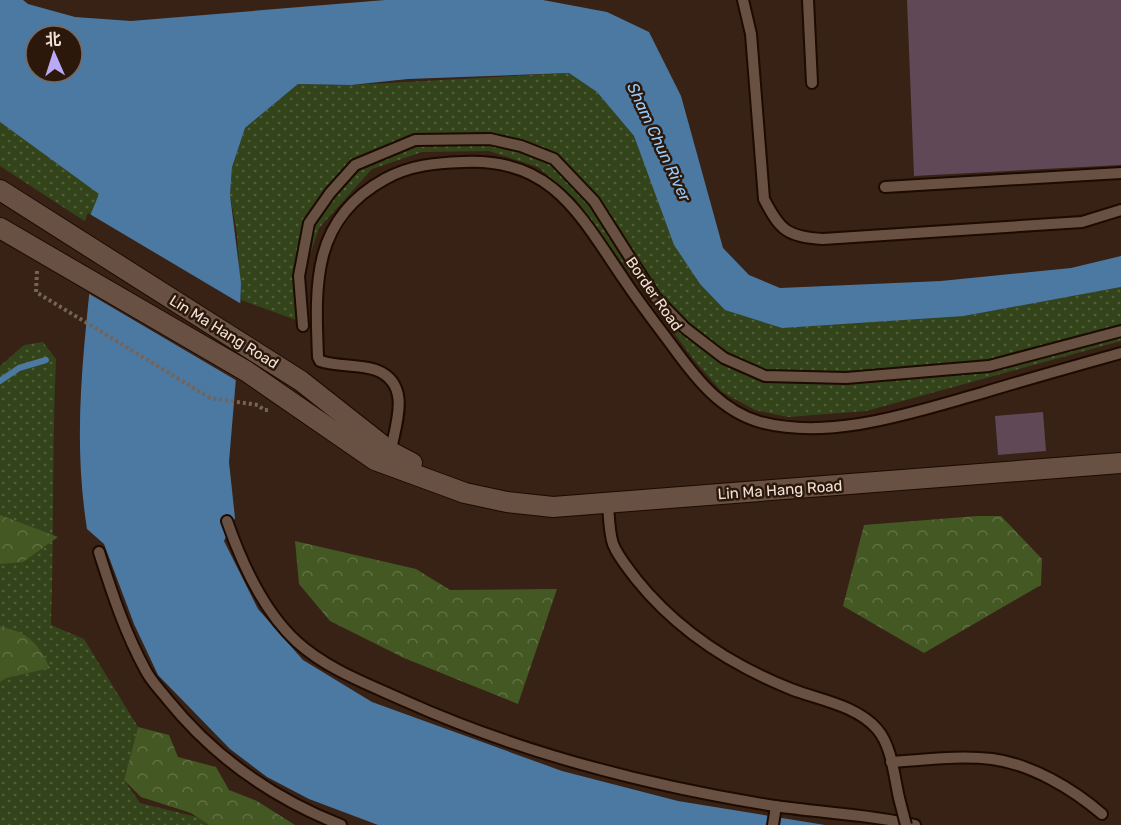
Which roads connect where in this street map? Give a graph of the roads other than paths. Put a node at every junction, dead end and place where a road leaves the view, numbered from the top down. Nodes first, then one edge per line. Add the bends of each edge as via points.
1 (743, 0) edge
2 (808, 0) edge
3 (812, 83) dead end
4 (1121, 173) edge
5 (885, 187) dead end
6 (0, 190) edge
7 (1121, 210) edge
8 (0, 228) edge
9 (303, 326) dead end
10 (1121, 331) edge
11 (1121, 353) edge
12 (389, 458) junction
13 (1121, 463) edge
14 (608, 504) junction
15 (227, 521) dead end
16 (99, 552) dead end
17 (891, 762) junction
18 (776, 806) junction
19 (1102, 814) dead end
20 (340, 825) edge
21 (773, 825) edge
22 (906, 825) edge
23 (915, 825) edge

1 - 7 lane via 751,34 764,199 785,231 798,238 823,239 1009,228 1082,222
2 - 3 lane
4 - 5 lane
6 - 12 street, Lin Ma Hang Road via 301,381
8 - 12 street, Lin Ma Hang Road via 246,371 375,460
9 - 10 lane via 298,276 309,223 355,165 415,140 490,139 554,159 594,201 663,305 685,328 724,358 765,376 846,378 989,366
11 - 12 lane, Border Road via 881,421 805,427 758,421 724,404 697,379 625,282 584,218 561,193 519,168 469,161 430,164 390,176 365,192 336,223 323,249 316,292 320,361 376,370 394,382 400,395
12 - 14 street, Lin Ma Hang Road via 465,493 554,507
13 - 14 street, Lin Ma Hang Road
14 - 17 lane via 613,545 621,559 675,620 740,666 865,718 881,734
15 - 18 lane via 240,558 269,608 297,642 342,673 460,725 559,756 654,783
16 - 20 lane via 118,613 147,673 184,720 233,765 280,798
17 - 19 lane via 1005,762 1068,789
17 - 22 lane, bridge
18 - 21 lane
18 - 23 lane via 877,816

